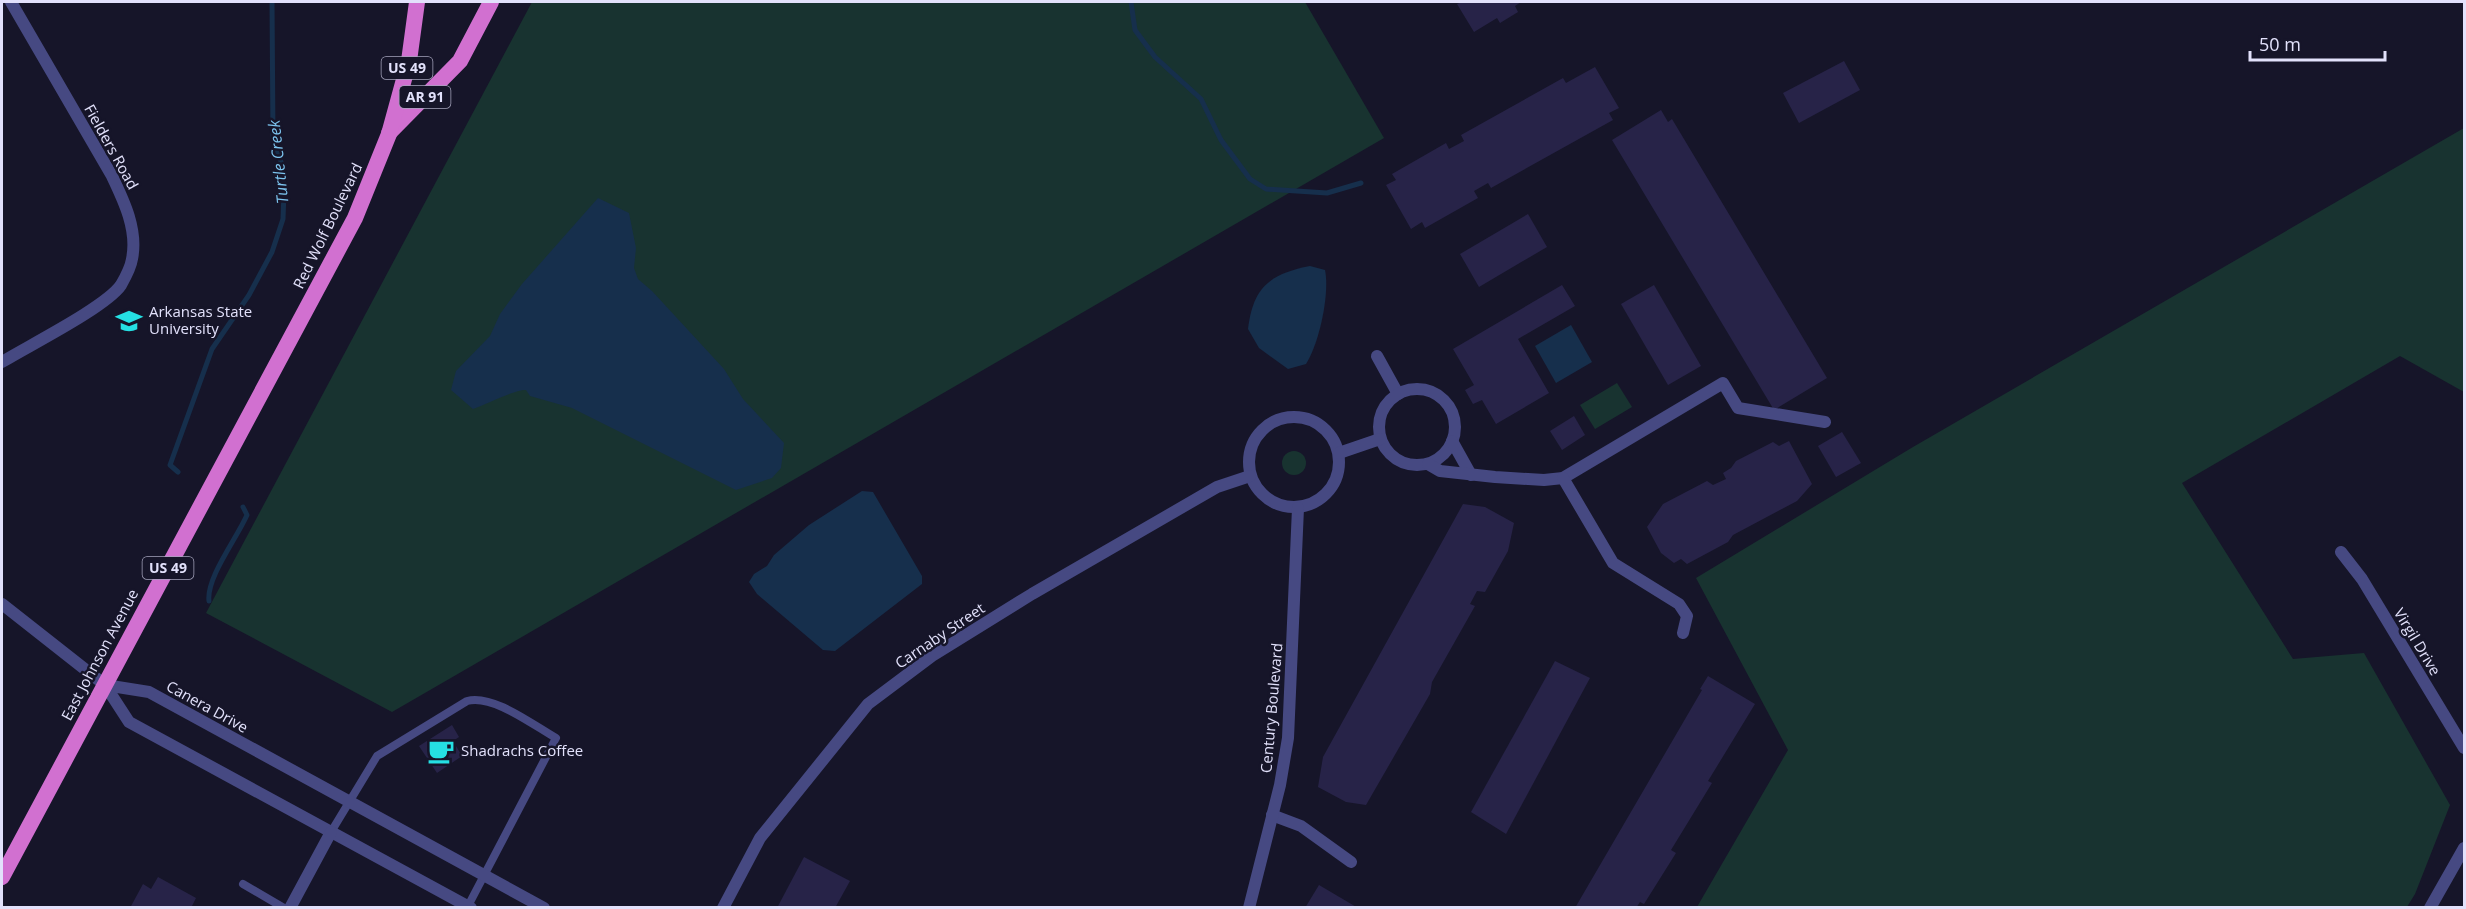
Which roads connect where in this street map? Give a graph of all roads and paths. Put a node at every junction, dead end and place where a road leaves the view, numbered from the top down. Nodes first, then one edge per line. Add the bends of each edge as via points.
1 (11, 2) edge
2 (417, 2) edge
3 (492, 2) edge
4 (389, 134) junction
5 (1377, 356) dead end
6 (2, 362) edge
7 (1398, 394) junction
8 (1825, 422) dead end
9 (1380, 439) junction
10 (1452, 441) junction
11 (231, 451) joint
12 (1339, 453) junction
13 (1428, 464) junction
14 (1471, 475) junction
15 (1250, 476) junction
16 (1563, 478) junction
17 (1298, 508) junction
18 (2341, 552) dead end
19 (2, 604) edge
20 (1683, 633) dead end
21 (105, 685) junction
22 (2464, 748) edge
23 (350, 802) junction
24 (1272, 815) junction
25 (331, 832) junction
26 (2464, 848) edge
27 (1350, 862) dead end
28 (485, 875) junction
29 (2, 878) edge
30 (243, 884) dead end
31 (469, 907) edge
32 (284, 908) edge
33 (290, 908) edge
34 (544, 908) edge
35 (723, 908) edge
36 (1249, 908) edge
37 (2430, 908) edge

1 - 6 street, Fielders Road via 126,205 132,231 132,260 121,285 102,302
2 - 4 highway, Red Wolf Boulevard / US 49 via 409,62
3 - 4 highway, AR 91 via 460,61
4 - 11 highway, Red Wolf Boulevard / US 49 via 355,218
5 - 7 street
7 - 9 street via 1381,413
7 - 10 street via 1420,389 1442,398 1454,418
8 - 16 street via 1738,408 1723,383
9 - 12 street
9 - 13 street via 1385,450 1404,464
10 - 13 street via 1447,451
10 - 14 street
11 - 21 highway, East Johnson Avenue / US 49
12 - 15 street via 1334,439 1312,420 1282,418 1258,434 1248,461
12 - 17 street via 1335,483 1312,504
13 - 14 street via 1440,471
14 - 16 street
15 - 17 street via 1268,500
15 - 35 street, Carnaby Street via 1217,487 1032,594 932,656 868,704 760,838
16 - 20 street via 1613,563 1679,604 1687,616
17 - 24 street, Century Boulevard via 1288,738
18 - 22 street, Virgil Drive
19 - 21 street
21 - 23 street, Canera Drive via 149,692
21 - 25 street via 129,722
21 - 29 highway, East Johnson Avenue / US 49
23 - 25 lane
23 - 28 street, Canera Drive
23 - 28 lane via 377,756 467,701 494,703 556,738
24 - 27 street via 1301,826
24 - 36 street, Century Boulevard
25 - 31 street
25 - 33 street
26 - 37 street
28 - 31 lane
28 - 34 street, Canera Drive
30 - 32 lane

